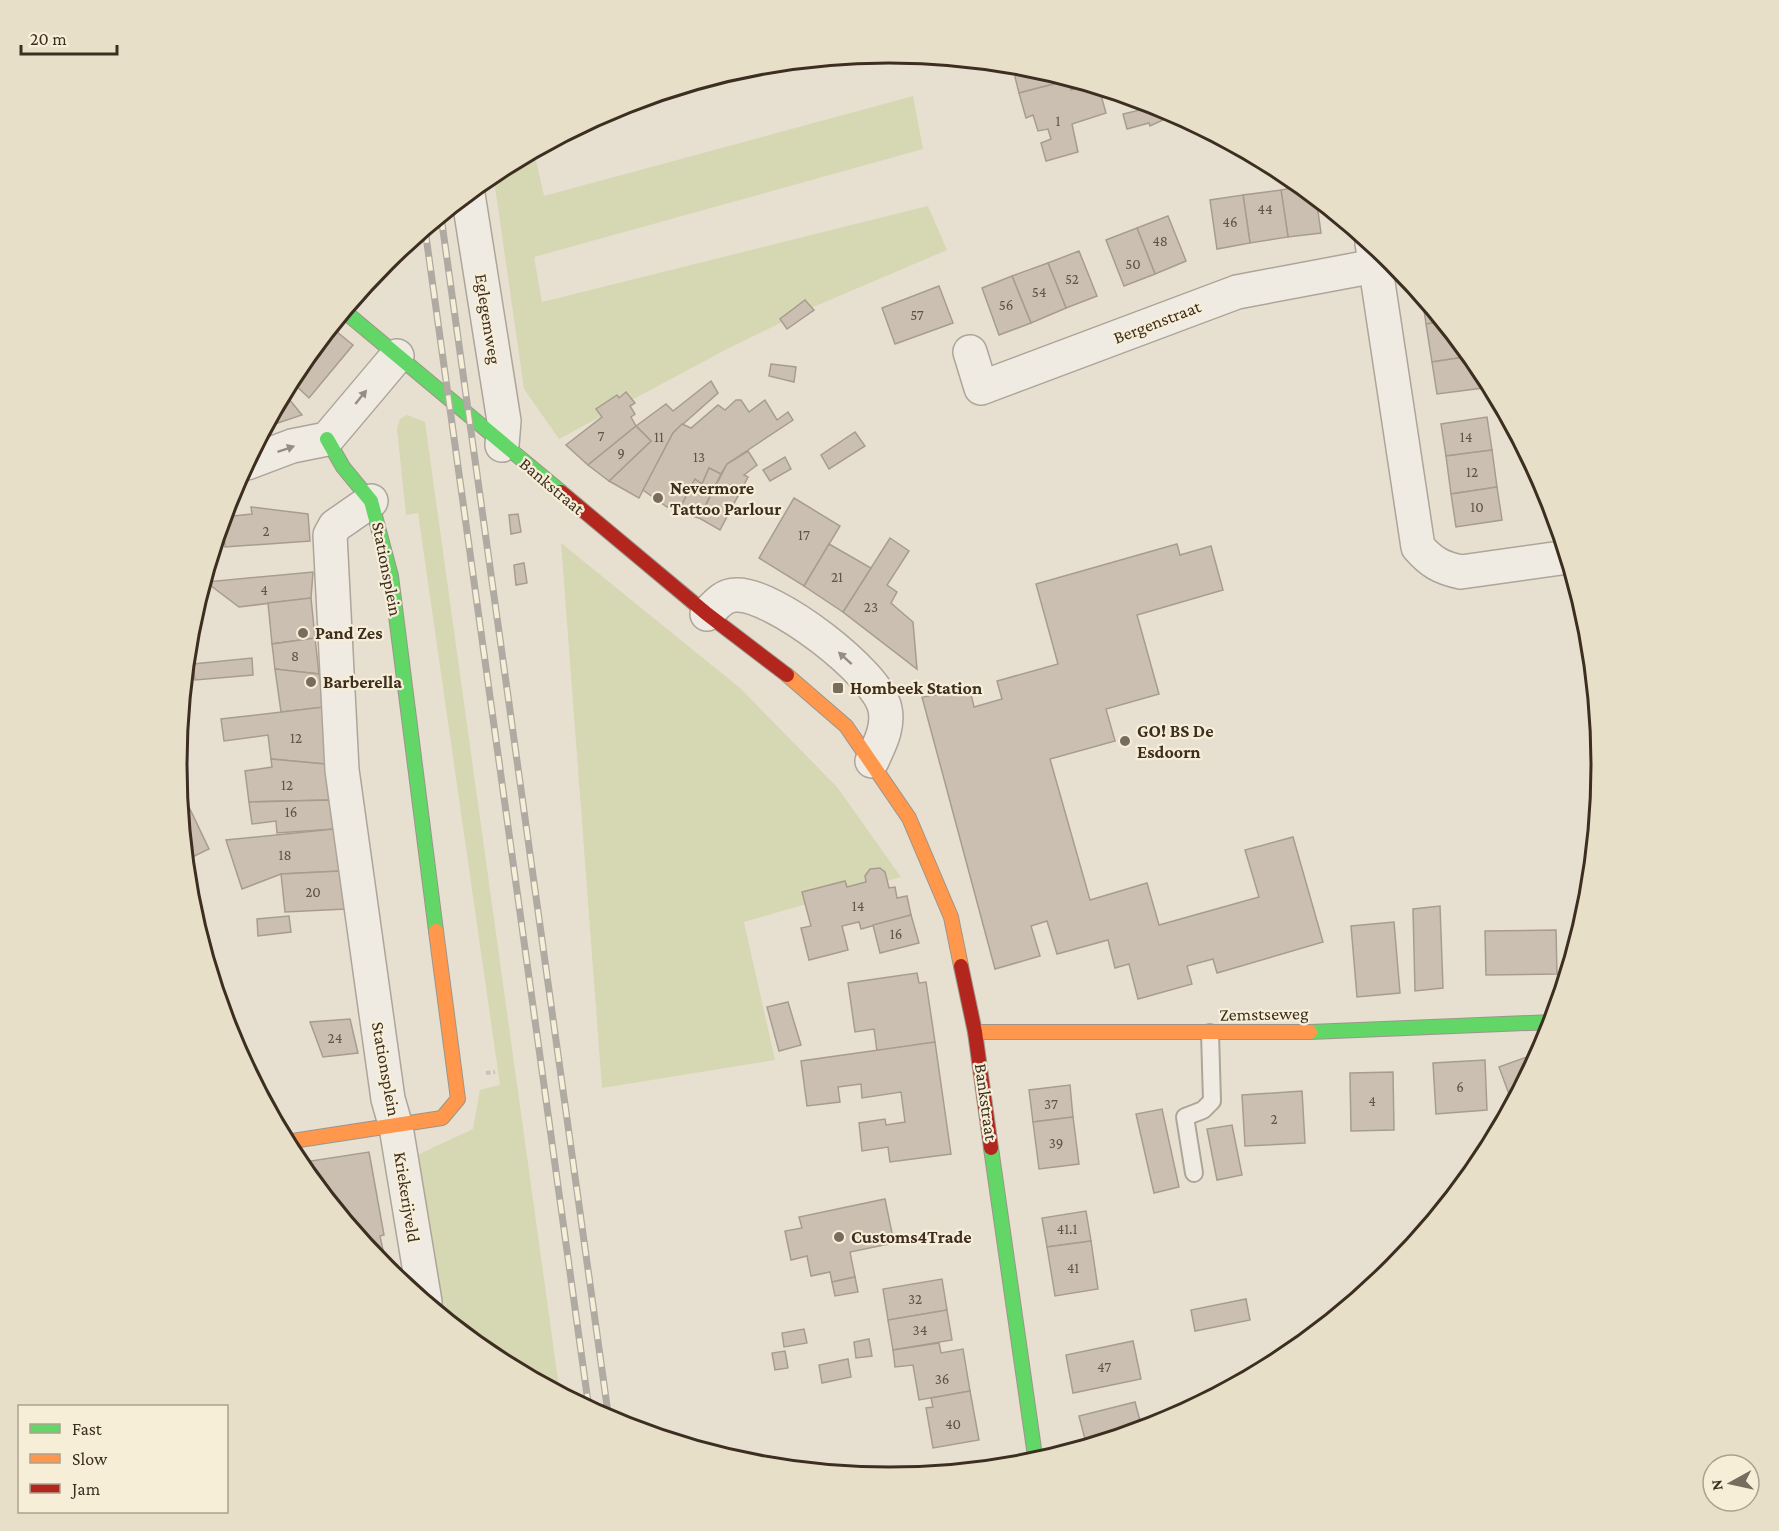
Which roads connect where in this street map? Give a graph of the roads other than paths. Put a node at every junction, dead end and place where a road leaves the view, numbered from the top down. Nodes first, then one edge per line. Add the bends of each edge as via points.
1 (469, 203) edge
2 (1372, 255) edge
3 (1373, 257) edge
4 (349, 316) edge
5 (970, 352) dead end
6 (397, 356) junction
7 (327, 440) junction
8 (502, 445) junction
9 (257, 459) edge
10 (371, 501) junction
11 (1560, 557) edge
12 (707, 614) junction
13 (872, 761) junction
14 (1543, 1023) edge
15 (975, 1032) junction
16 (1210, 1033) junction
17 (396, 1127) junction
18 (296, 1141) edge
19 (1194, 1173) dead end
20 (423, 1291) edge
21 (1035, 1453) edge

1 - 8 street, Eglegemweg via 504,421
2 - 5 street, Bergenstraat via 1237,291 981,388
3 - 11 street, Bergenstraat via 1418,548 1429,561 1461,572
4 - 6 street, Bankstraat
7 -> 6 street
6 - 8 street, Bankstraat
9 -> 7 street via 292,446
7 - 10 street, Stationsplein
8 - 12 street, Bankstraat
10 - 17 street, Stationsplein via 335,526 329,551 342,770 388,1099
10 - 17 street, Stationsplein via 394,592 458,1099 442,1118
12 - 13 street, Bankstraat via 812,694 846,726
13 -> 12 street via 885,731 885,709 878,691 845,656 800,622 737,594 721,599
13 - 15 street, Bankstraat via 909,818 951,917
14 - 16 street, Zemstseweg
15 - 16 street, Zemstseweg
15 - 21 street, Bankstraat
16 - 19 lane via 1212,1101 1203,1110 1185,1117
17 - 18 street
17 - 20 street, Kriekerijveld

